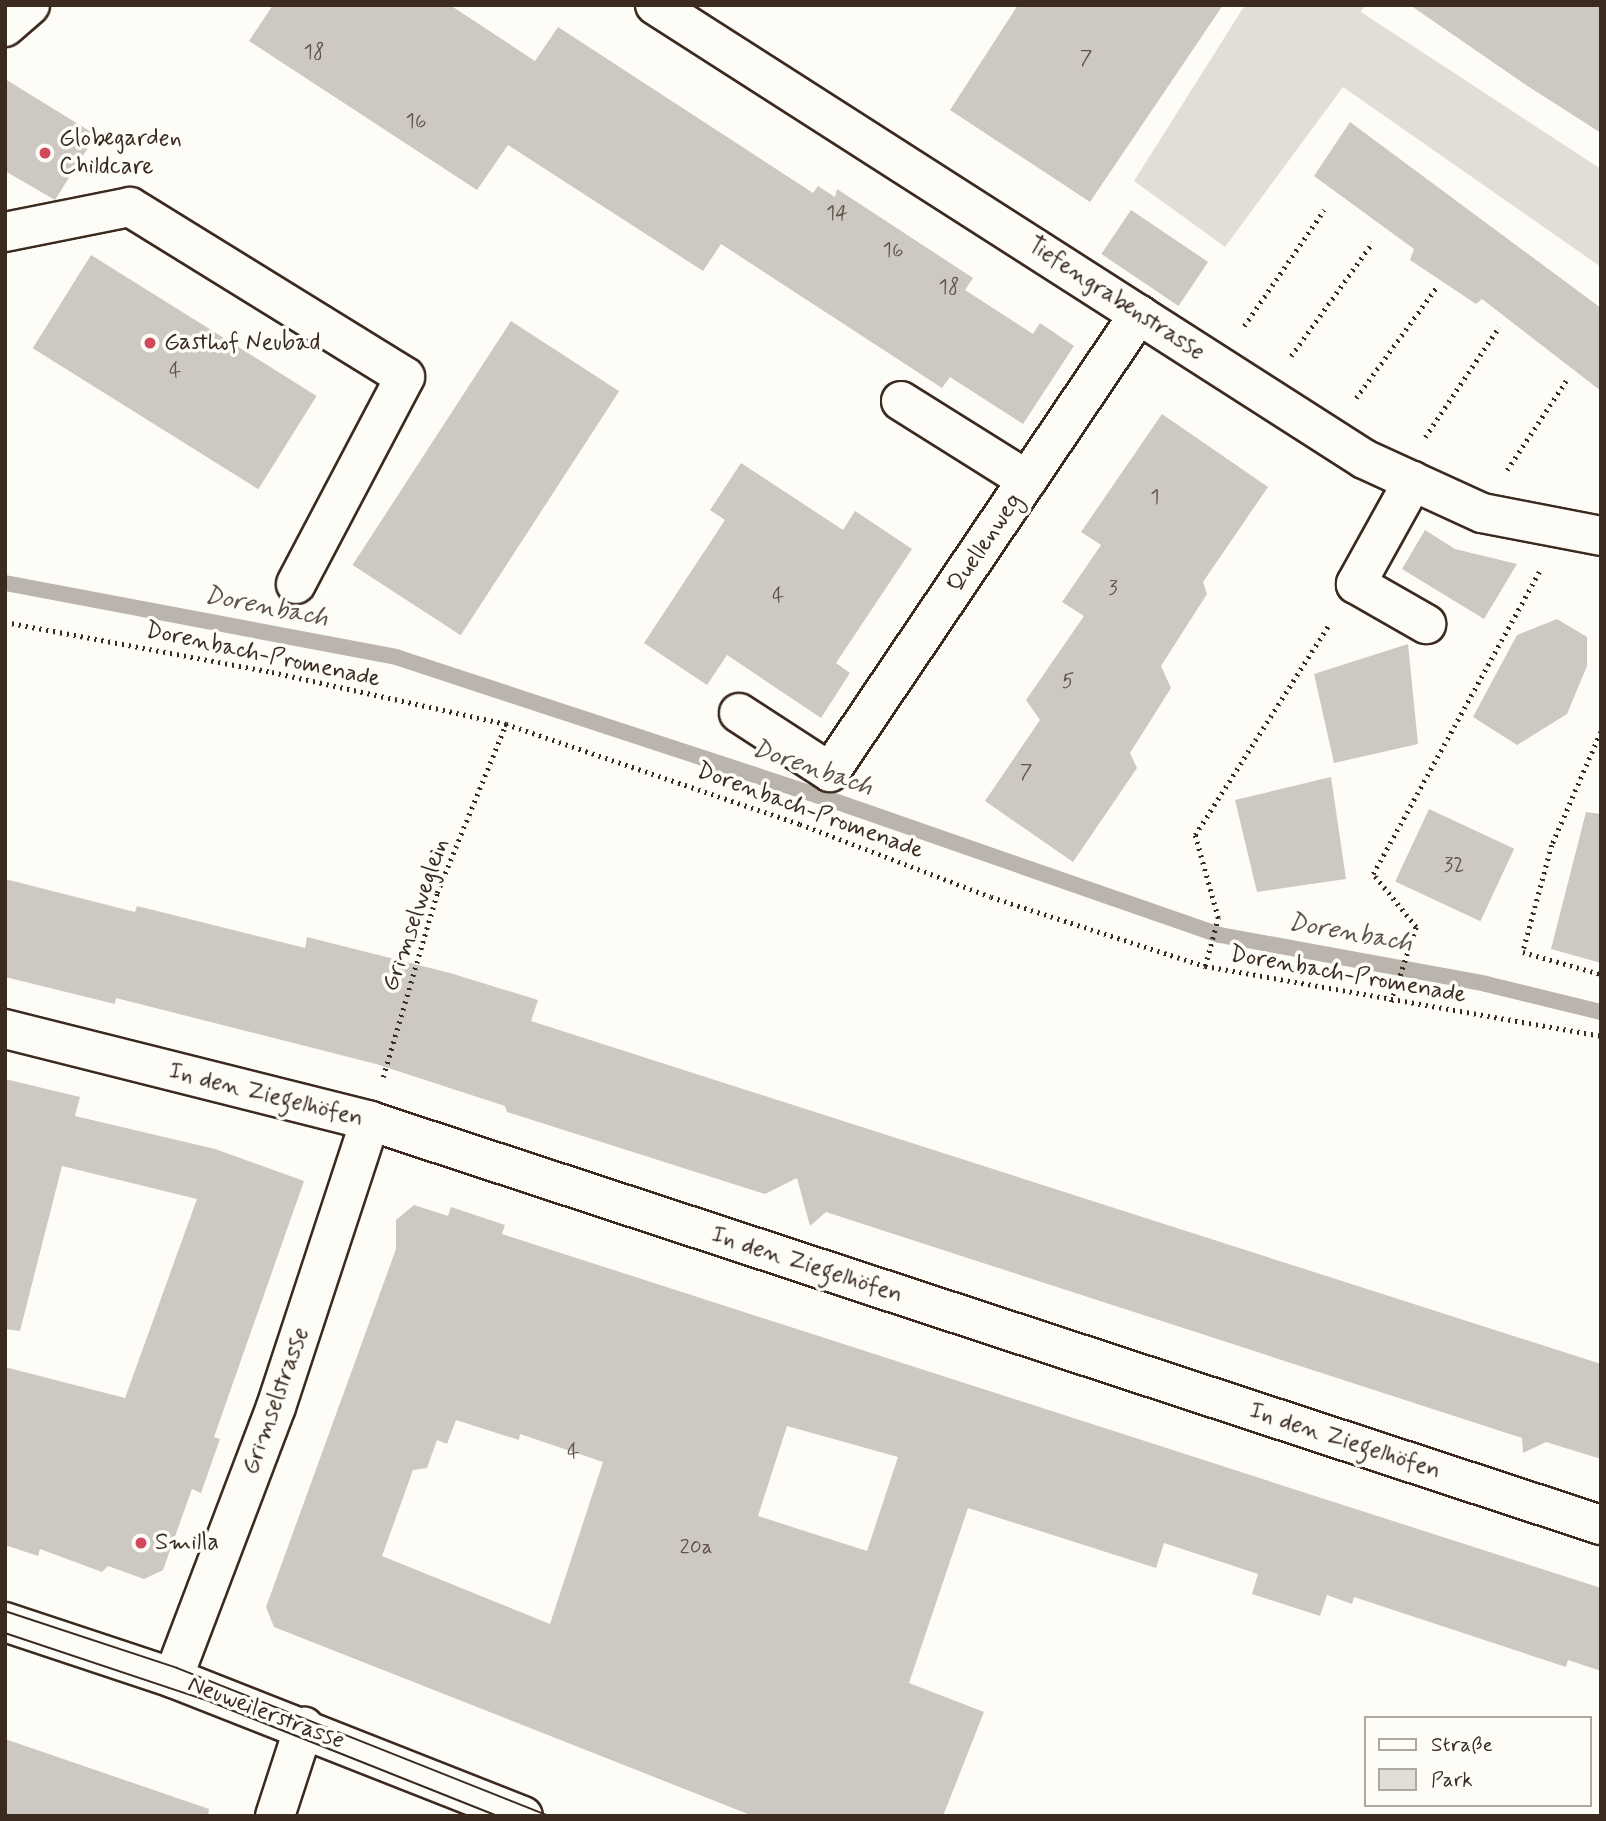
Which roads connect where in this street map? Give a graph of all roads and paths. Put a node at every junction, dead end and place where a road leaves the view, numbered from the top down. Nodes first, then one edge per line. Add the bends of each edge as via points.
1 (30, 5) edge
2 (655, 5) edge
3 (5, 27) edge
4 (1324, 210) dead end
5 (5, 232) edge
6 (1373, 242) dead end
7 (1436, 288) dead end
8 (1139, 314) junction
9 (1499, 327) dead end
10 (1218, 364) junction
11 (1566, 381) dead end
12 (1264, 394) junction
13 (901, 401) dead end
14 (1328, 435) junction
15 (1406, 478) junction
16 (1027, 480) junction
17 (1479, 511) junction
18 (1563, 528) junction
19 (1601, 536) edge
20 (296, 584) dead end
21 (1356, 584) junction
22 (5, 622) edge
23 (1426, 624) dead end
24 (739, 713) dead end
25 (506, 724) junction
26 (1601, 732) edge
27 (805, 815) dead end
28 (800, 824) junction
29 (1205, 966) junction
30 (1601, 974) edge
31 (1391, 1002) junction
32 (5, 1029) edge
33 (1601, 1036) edge
34 (370, 1121) junction
35 (1601, 1525) edge
36 (5, 1622) edge
37 (173, 1678) junction
38 (304, 1727) junction
39 (275, 1816) edge
40 (523, 1816) edge

1 - 3 street
2 - 8 street, Tiefengrabenstrasse
4 - 10 path
5 - 20 street via 130,206 405,377
6 - 12 path
7 - 14 path
8 - 10 street, Tiefengrabenstrasse
8 - 16 street, Quellenweg
9 - 15 path
10 - 12 street, Tiefengrabenstrasse
11 - 17 path
12 - 14 street, Tiefengrabenstrasse
13 - 16 street
14 - 15 street, Tiefengrabenstrasse
15 - 17 street, Tiefengrabenstrasse
15 - 21 street
16 - 24 street, Quellenweg via 839,760
17 - 18 street, Tiefengrabenstrasse
18 - 19 street, Tiefengrabenstrasse
18 - 31 path via 1373,874 1416,927
21 - 23 street
21 - 29 path via 1195,835 1218,918
22 - 25 path, Dorenbach-Promenade via 272,672
25 - 28 path, Dorenbach-Promenade
25 - 34 path, Grimselweglein via 437,893
26 - 30 path via 1552,845 1522,952
27 - 28 path
28 - 29 path, Dorenbach-Promenade via 991,897
29 - 31 path, Dorenbach-Promenade
31 - 33 path, Dorenbach-Promenade
32 - 34 street, In den Ziegelhöfen
34 - 35 street, In den Ziegelhöfen
34 - 37 street, Grimselstrasse via 276,1407
36 - 37 street, Neuweilerstrasse
37 - 38 street, Neuweilerstrasse
38 - 39 street
38 - 40 street, Neuweilerstrasse

